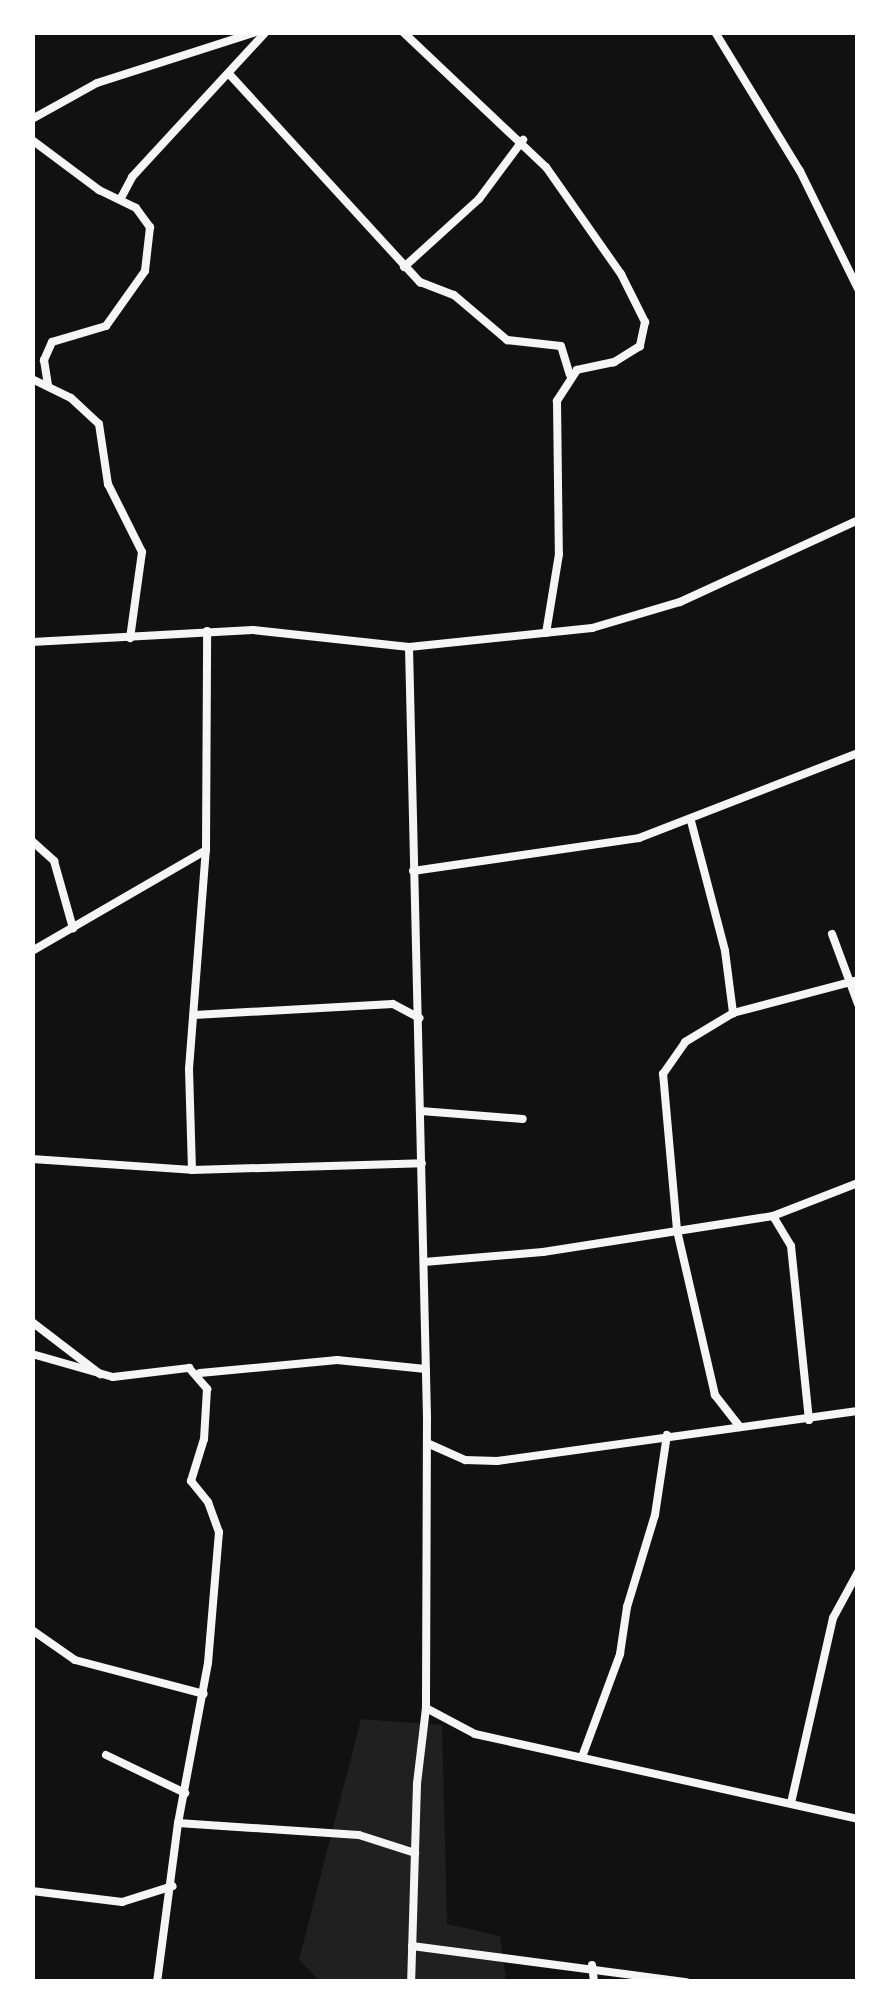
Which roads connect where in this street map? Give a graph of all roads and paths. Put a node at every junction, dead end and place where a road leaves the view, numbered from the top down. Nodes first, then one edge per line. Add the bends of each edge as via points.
1 (256, 32) edge
2 (266, 32) edge
3 (403, 32) edge
4 (715, 32) edge
5 (231, 76) junction
6 (32, 119) edge
7 (32, 140) edge
8 (523, 140) junction
9 (121, 198) junction
10 (404, 267) junction
11 (858, 288) edge
12 (570, 375) junction
13 (32, 380) edge
14 (48, 386) junction
15 (858, 520) edge
16 (207, 632) junction
17 (546, 633) junction
18 (130, 638) junction
19 (32, 642) edge
20 (409, 646) junction
21 (858, 754) edge
22 (691, 822) junction
23 (32, 841) edge
24 (206, 850) junction
25 (413, 871) junction
26 (73, 928) junction
27 (832, 934) dead end
28 (32, 951) edge
29 (854, 981) edge
30 (858, 1004) edge
31 (733, 1013) junction
32 (194, 1015) junction
33 (420, 1018) junction
34 (421, 1111) junction
35 (523, 1119) dead end
36 (32, 1159) edge
37 (422, 1163) junction
38 (192, 1170) junction
39 (858, 1183) edge
40 (773, 1216) junction
41 (677, 1230) junction
42 (424, 1262) junction
43 (32, 1322) edge
44 (32, 1354) edge
45 (426, 1369) junction
46 (200, 1373) junction
47 (102, 1376) junction
48 (858, 1410) edge
49 (809, 1420) junction
50 (740, 1427) junction
51 (666, 1435) junction
52 (427, 1443) junction
53 (858, 1572) edge
54 (32, 1630) edge
55 (204, 1694) junction
56 (426, 1708) junction
57 (106, 1755) dead end
58 (582, 1757) junction
59 (185, 1793) junction
60 (791, 1803) junction
61 (858, 1819) edge
62 (178, 1823) junction
63 (415, 1853) junction
64 (173, 1886) junction
65 (32, 1891) edge
66 (412, 1946) junction
67 (592, 1965) junction
68 (157, 1982) edge
69 (411, 1982) edge
70 (594, 1982) edge
71 (687, 1982) edge

1 - 6 street via 97,83
2 - 5 street
3 - 8 street via 482,110
4 - 11 street via 800,171
5 - 9 street via 176,128
5 - 10 street
7 - 9 street
8 - 10 street via 479,198
8 - 12 street via 621,274 645,322 640,346
9 - 14 street via 150,227 144,271 101,330 52,342 44,360
10 - 12 street via 454,295 506,340 560,346
12 - 17 street via 557,400 559,554
13 - 14 street
14 - 18 street via 86,408 99,424 108,484 139,540 143,567
15 - 17 street via 680,602 592,628
16 - 18 street
16 - 20 street
16 - 24 street
17 - 20 street
18 - 19 street
20 - 25 street
21 - 22 street
22 - 25 street via 639,838
22 - 31 street via 726,951
23 - 26 street via 54,862
24 - 26 street
24 - 32 street
25 - 33 street
26 - 28 street
27 - 29 street
29 - 30 street
29 - 31 street
31 - 41 street via 684,1042 662,1079
32 - 33 street via 383,1004
32 - 38 street
33 - 34 street
34 - 35 street
34 - 37 street
36 - 38 street
37 - 38 street
37 - 42 street
39 - 40 street
40 - 41 street
40 - 49 street via 791,1246
41 - 42 street
41 - 50 street via 715,1395
42 - 45 street
43 - 47 street
44 - 47 street
45 - 46 street via 337,1360
45 - 52 street
46 - 47 street via 175,1367
46 - 55 street via 208,1415 191,1481 219,1532
48 - 49 street
49 - 50 street
50 - 51 street
51 - 52 street via 497,1461 464,1460
51 - 58 street via 655,1515 626,1608 620,1654
52 - 56 street
53 - 60 street via 833,1618
54 - 55 street via 75,1660
55 - 59 street
56 - 58 street via 475,1734
56 - 63 street
57 - 59 street
58 - 60 street
59 - 62 street
60 - 61 street
62 - 63 street via 360,1835
62 - 64 street
63 - 66 street
64 - 65 street via 122,1902
64 - 68 street
66 - 67 street
66 - 69 street
67 - 70 street
67 - 71 street

